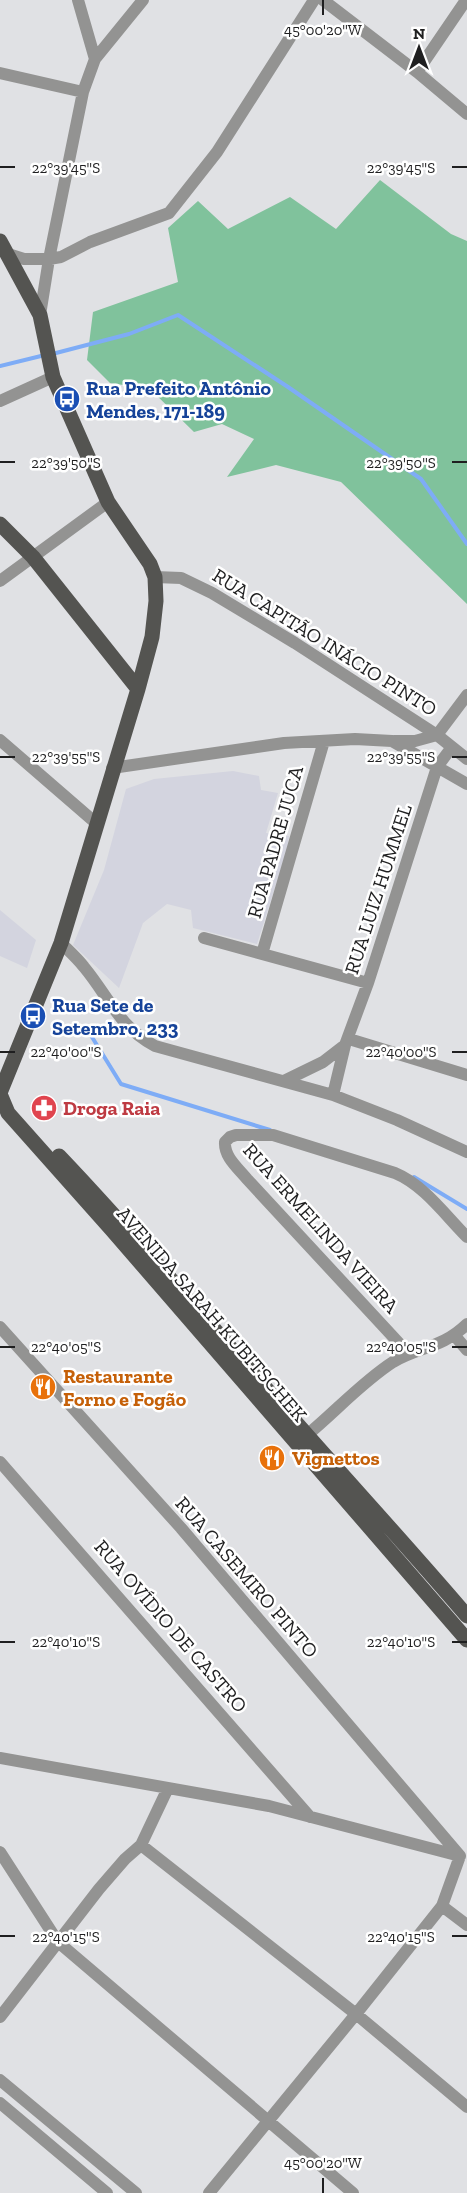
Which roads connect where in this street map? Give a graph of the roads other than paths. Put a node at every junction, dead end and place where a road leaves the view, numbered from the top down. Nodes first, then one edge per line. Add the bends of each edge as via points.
1 (78, 0) edge
2 (144, 0) edge
3 (314, 0) edge
4 (323, 0) edge
5 (466, 0) edge
6 (95, 59) junction
7 (417, 72) junction
8 (0, 73) edge
9 (83, 92) junction
10 (467, 114) edge
11 (3, 247) edge
12 (49, 259) junction
13 (40, 315) junction
14 (53, 377) junction
15 (0, 401) edge
16 (108, 502) junction
17 (0, 524) edge
18 (33, 556) junction
19 (155, 577) junction
20 (0, 581) edge
21 (138, 689) junction
22 (467, 695) edge
23 (437, 735) junction
24 (0, 740) edge
25 (324, 741) junction
26 (392, 741) junction
27 (452, 747) junction
28 (467, 759) edge
29 (437, 767) junction
30 (112, 768) junction
31 (467, 784) edge
32 (97, 824) junction
33 (204, 938) dead end
34 (61, 943) junction
35 (262, 954) junction
36 (368, 983) junction
37 (347, 1042) junction
38 (467, 1075) edge
39 (284, 1082) junction
40 (0, 1093) edge
41 (333, 1095) junction
42 (467, 1152) edge
43 (116, 1226) junction
44 (467, 1237) edge
45 (467, 1324) edge
46 (0, 1327) edge
47 (455, 1336) junction
48 (467, 1350) edge
49 (409, 1354) junction
50 (307, 1435) junction
51 (0, 1462) edge
52 (467, 1616) edge
53 (467, 1640) edge
54 (0, 1758) edge
55 (168, 1788) junction
56 (310, 1817) junction
57 (141, 1845) junction
58 (0, 1852) edge
59 (463, 1856) edge
60 (441, 1906) junction
61 (467, 1925) edge
62 (58, 1942) junction
63 (356, 2014) junction
64 (0, 2017) edge
65 (0, 2080) edge
66 (0, 2103) edge
67 (467, 2107) edge
68 (267, 2121) junction
69 (107, 2193) edge
70 (136, 2193) edge
71 (209, 2193) edge
72 (353, 2193) edge

1 - 6 street
2 - 6 street
3 - 12 street via 217,152 169,213
4 - 7 street
5 - 7 street
6 - 9 street
7 - 10 street
8 - 9 street
9 - 12 street
11 - 12 street via 24,258
11 - 13 main road
12 - 13 street
13 - 14 main road
14 - 15 street
14 - 16 main road
16 - 18 street
16 - 19 main road via 145,555
17 - 18 main road
18 - 20 street
18 - 21 main road
19 - 21 main road via 154,624
19 - 23 street, RUA CAPITÃO INÁCIO PINTO via 181,578 212,593
21 - 30 main road
22 - 23 street
23 - 26 street via 415,741
23 - 27 street, RUA CAPITÃO INÁCIO PINTO
24 - 32 street
25 - 26 street
25 - 30 street
25 - 35 street, RUA PADRE JUCA
26 - 29 street
27 - 28 street, RUA CAPITÃO INÁCIO PINTO
27 - 29 street, RUA LUIZ HUMMEL
29 - 31 street
29 - 36 street, RUA LUIZ HUMMEL
30 - 32 main road
32 - 34 main road
33 - 35 street
34 - 39 street via 84,967 120,1018 141,1038 165,1049
34 - 40 main road
35 - 36 street
36 - 37 street, RUA LUIZ HUMMEL
37 - 38 street
37 - 39 street via 322,1062
37 - 41 street, RUA LUIZ HUMMEL
39 - 41 street
40 - 43 main road, AVENIDA SARAH KUBITSCHEK
41 - 42 street
43 - 50 main road, AVENIDA SARAH KUBITSCHEK
43 - 53 main road, AVENIDA SARAH KUBITSCHEK
44 - 49 street, RUA ERMELINDA VIEIRA via 408,1178 273,1135 227,1138 228,1155 255,1188
45 - 47 street
46 - 59 street, RUA CASEMIRO PINTO via 180,1528
47 - 48 street
47 - 49 street
49 - 50 street via 390,1364
50 - 52 main road, AVENIDA SARAH KUBITSCHEK
51 - 56 street, RUA OVÍDIO DE CASTRO
54 - 55 street
55 - 56 street
55 - 57 street
56 - 59 street
57 - 62 street via 125,1858
57 - 63 street
58 - 62 street
59 - 60 street
60 - 61 street
60 - 63 street
62 - 64 street
62 - 68 street
63 - 67 street
63 - 68 street
65 - 70 street
66 - 69 street
68 - 71 street
68 - 72 street

